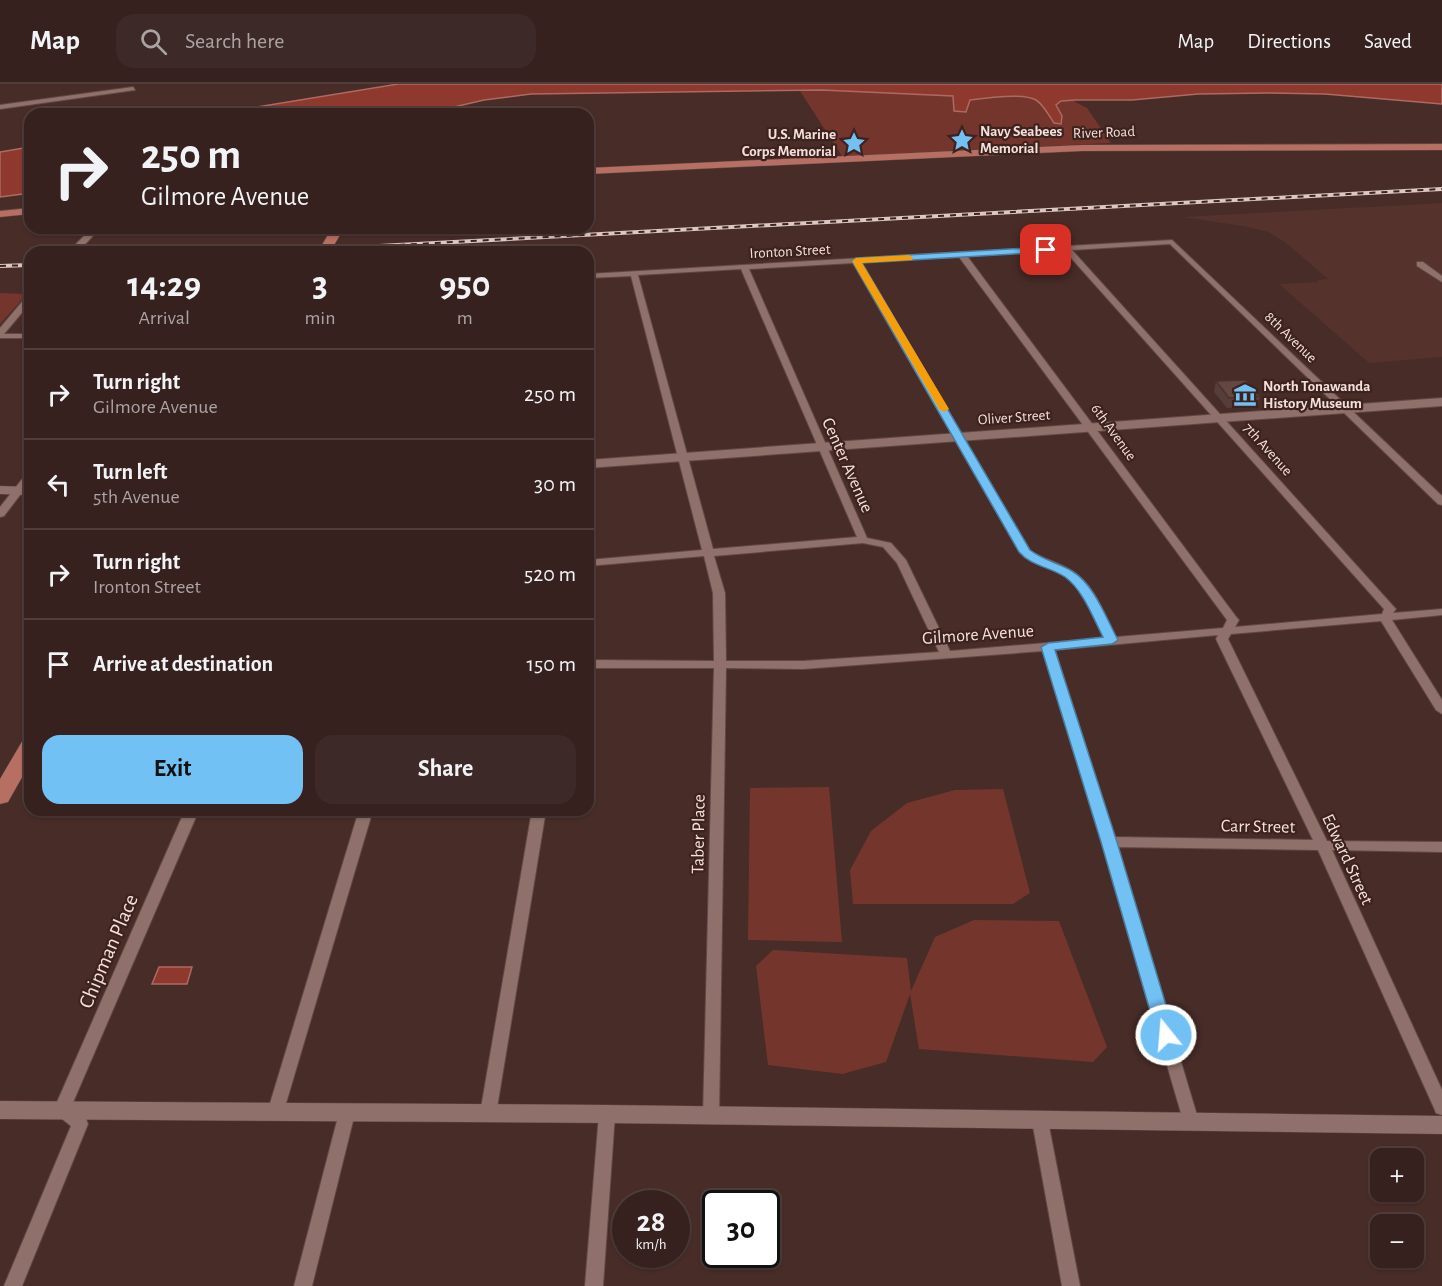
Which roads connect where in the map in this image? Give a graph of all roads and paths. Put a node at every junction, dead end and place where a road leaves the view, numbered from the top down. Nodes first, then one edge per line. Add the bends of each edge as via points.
1 (134, 89) dead end
2 (0, 107) edge
3 (1442, 147) edge
4 (594, 171) edge
5 (24, 212) edge
6 (0, 214) edge
7 (90, 234) edge
8 (1172, 242) joint
9 (79, 246) edge
10 (1067, 249) junction
11 (962, 255) junction
12 (856, 261) junction
13 (1420, 264) dead end
14 (744, 267) junction
15 (634, 274) junction
16 (594, 276) edge
17 (1442, 280) edge
18 (24, 305) edge
19 (0, 335) edge
20 (24, 336) edge
21 (1442, 402) edge
22 (1346, 409) junction
23 (1221, 419) junction
24 (1092, 427) junction
25 (960, 437) junction
26 (822, 447) junction
27 (681, 457) junction
28 (594, 464) edge
29 (0, 490) edge
30 (24, 491) edge
31 (1442, 502) edge
32 (0, 514) edge
33 (863, 540) junction
34 (708, 554) junction
35 (594, 563) edge
36 (1442, 612) edge
37 (1385, 618) junction
38 (1229, 629) junction
39 (1112, 640) junction
40 (1048, 647) junction
41 (946, 654) junction
42 (594, 664) edge
43 (720, 666) junction
44 (1442, 710) edge
45 (24, 755) edge
46 (0, 797) edge
47 (189, 816) edge
48 (364, 816) edge
49 (538, 816) edge
50 (1109, 842) junction
51 (1323, 846) junction
52 (1442, 847) edge
53 (1442, 1108) edge
54 (62, 1109) junction
55 (0, 1110) edge
56 (276, 1110) junction
57 (346, 1113) junction
58 (488, 1114) junction
59 (607, 1114) junction
60 (711, 1117) junction
61 (1040, 1120) junction
62 (1191, 1122) junction
63 (1442, 1125) edge
64 (13, 1286) edge
65 (303, 1286) edge
66 (594, 1286) edge
67 (1071, 1286) edge

1 - 2 street
3 - 4 main road, River Road via 1082,148
5 - 6 main road
7 - 9 street
8 - 10 street, Ironton Street
8 - 22 street, 8th Avenue
10 - 11 street, Ironton Street
10 - 23 street, 7th Avenue
11 - 12 street, Ironton Street
11 - 24 street, 6th Avenue
12 - 14 street, Ironton Street
12 - 25 street
13 - 17 street
14 - 15 street, Ironton Street
14 - 26 street, Center Avenue
15 - 16 street, Ironton Street
15 - 27 street, Taber Place
18 - 19 street
19 - 20 street
21 - 22 main road, Oliver Street
22 - 23 main road, Oliver Street
22 - 31 street, 8th Avenue
23 - 24 main road, Oliver Street
23 - 37 street, 7th Avenue via 1390,609
24 - 25 main road, Oliver Street
24 - 38 street, 6th Avenue via 1233,620
25 - 26 main road, Oliver Street
25 - 39 street via 1025,552 1080,583
26 - 27 main road, Oliver Street
26 - 33 street, Center Avenue
27 - 28 main road, Oliver Street
27 - 34 street, Taber Place
29 - 30 street
30 - 32 street
33 - 34 street
33 - 41 street, Center Avenue via 887,545 902,562
34 - 35 street
34 - 43 street, Taber Place via 719,593
36 - 37 street, Gilmore Avenue
37 - 38 street, Gilmore Avenue
37 - 44 street
38 - 39 street, Gilmore Avenue
38 - 51 street, Edward Street via 1222,639
39 - 40 street, Gilmore Avenue
40 - 41 street, Gilmore Avenue
40 - 50 street
41 - 43 street, Gilmore Avenue
42 - 43 street, Gilmore Avenue
43 - 60 street, Taber Place
45 - 46 main road
47 - 54 street, Chipman Place
48 - 56 street
49 - 58 street
50 - 51 street, Carr Street
50 - 62 street
51 - 52 street, Carr Street
51 - 53 street, Edward Street
54 - 55 street
54 - 56 street
54 - 64 street via 80,1124
56 - 57 street
57 - 58 street
57 - 65 street
58 - 59 street
59 - 60 street
59 - 66 street
60 - 61 street
61 - 62 street
61 - 67 street
62 - 63 street

